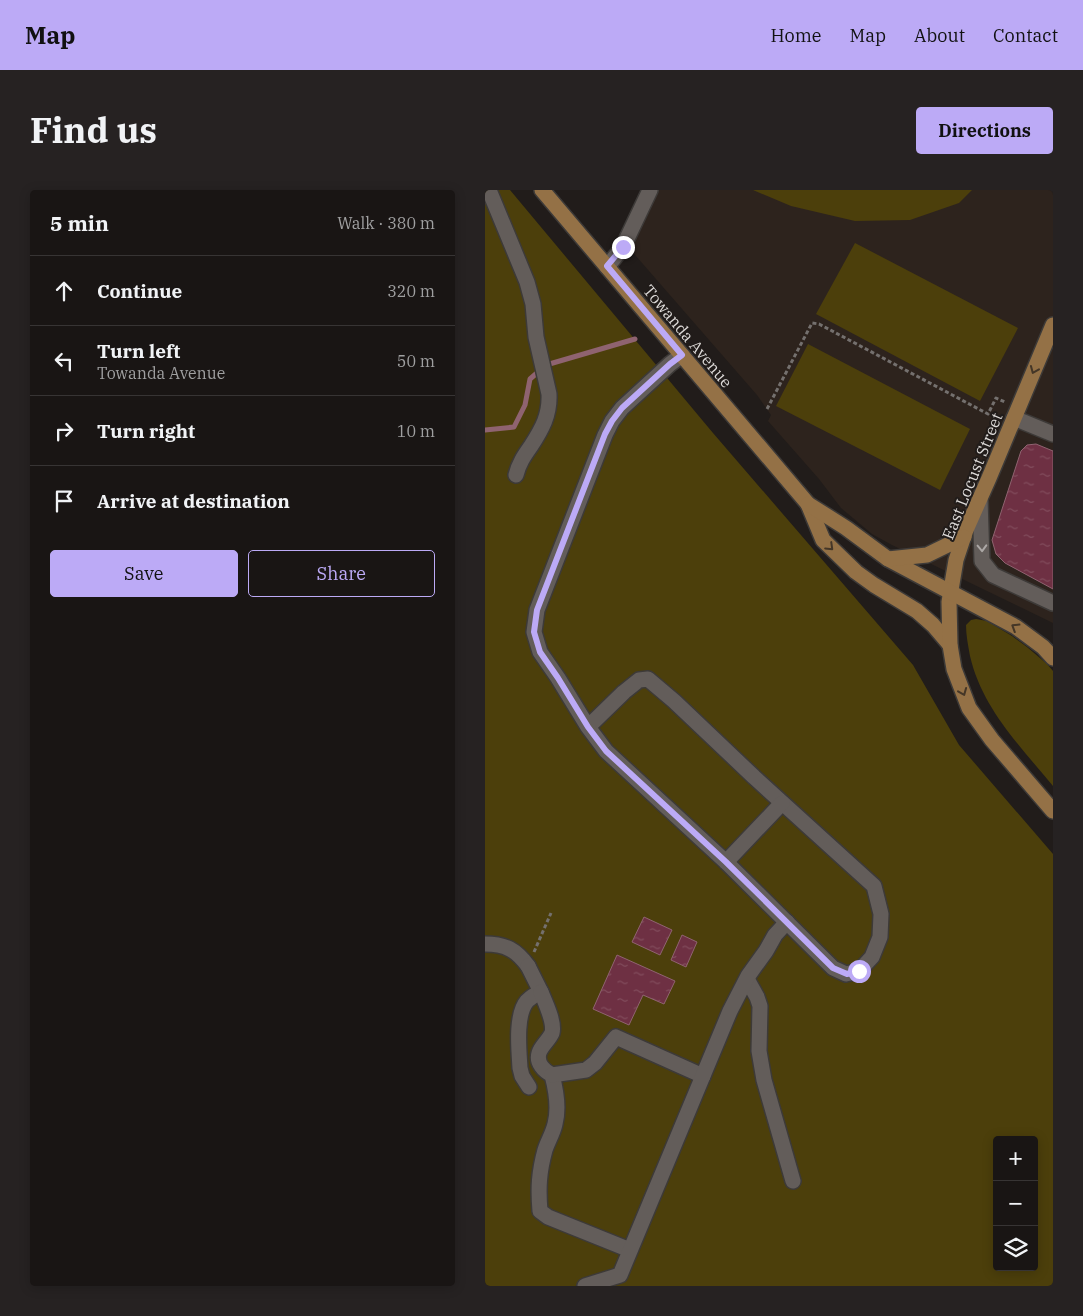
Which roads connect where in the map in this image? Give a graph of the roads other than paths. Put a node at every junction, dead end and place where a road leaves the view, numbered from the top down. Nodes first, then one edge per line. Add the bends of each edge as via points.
1 (489, 190) edge
2 (542, 190) edge
3 (650, 190) edge
4 (607, 266) junction
5 (1053, 325) edge
6 (682, 355) junction
7 (1014, 418) junction
8 (1053, 434) edge
9 (516, 475) dead end
10 (980, 499) junction
11 (808, 504) junction
12 (964, 537) junction
13 (888, 559) junction
14 (950, 593) junction
15 (1053, 603) edge
16 (950, 646) junction
17 (1053, 658) edge
18 (588, 727) junction
19 (782, 803) junction
20 (1053, 811) edge
21 (726, 862) junction
22 (787, 922) junction
23 (485, 944) edge
24 (747, 979) junction
25 (541, 992) junction
26 (552, 1074) junction
27 (703, 1076) junction
28 (529, 1088) dead end
29 (793, 1181) dead end
30 (630, 1250) junction
31 (622, 1281) edge
32 (585, 1286) edge

1 - 9 lane via 527,282 549,394 544,424 518,466
2 - 4 main road, Towanda Avenue
3 - 4 lane via 623,247
4 - 6 main road, Towanda Avenue
5 -> 7 main road, East Locust Street
6 - 11 main road, Towanda Avenue
6 - 18 lane via 622,408 612,421 537,610 534,632 540,652
7 - 8 lane
7 - 10 main road, East Locust Street
10 - 12 main road, East Locust Street
10 -> 15 lane via 982,560 993,575
11 - 13 main road, Towanda Avenue
11 -> 16 main road, Towanda Avenue via 823,540 856,572 917,611
12 - 13 main road via 927,555
12 - 14 main road, East Locust Street
13 - 14 main road, Towanda Avenue
14 - 16 main road, East Locust Street
17 -> 14 main road, Towanda Avenue via 1017,627
16 -> 20 main road, Towanda Avenue via 954,670 969,708
18 - 19 lane via 639,680 648,680
18 - 21 lane via 606,751
19 - 21 lane
19 - 22 lane via 874,886 881,914 880,937 872,957 859,971 847,974 833,968
21 - 22 lane
22 - 24 lane
23 - 25 lane via 507,947 522,958
24 - 27 lane
24 - 29 lane via 760,1006 759,1050 764,1080
25 - 26 lane via 552,1032 539,1053 540,1064
25 - 28 lane via 527,1001 519,1024 520,1068
26 - 27 lane via 586,1070 616,1038
26 - 30 lane via 556,1089 555,1124 540,1172 540,1211 547,1217
27 - 30 lane
30 - 31 lane
31 - 32 lane

